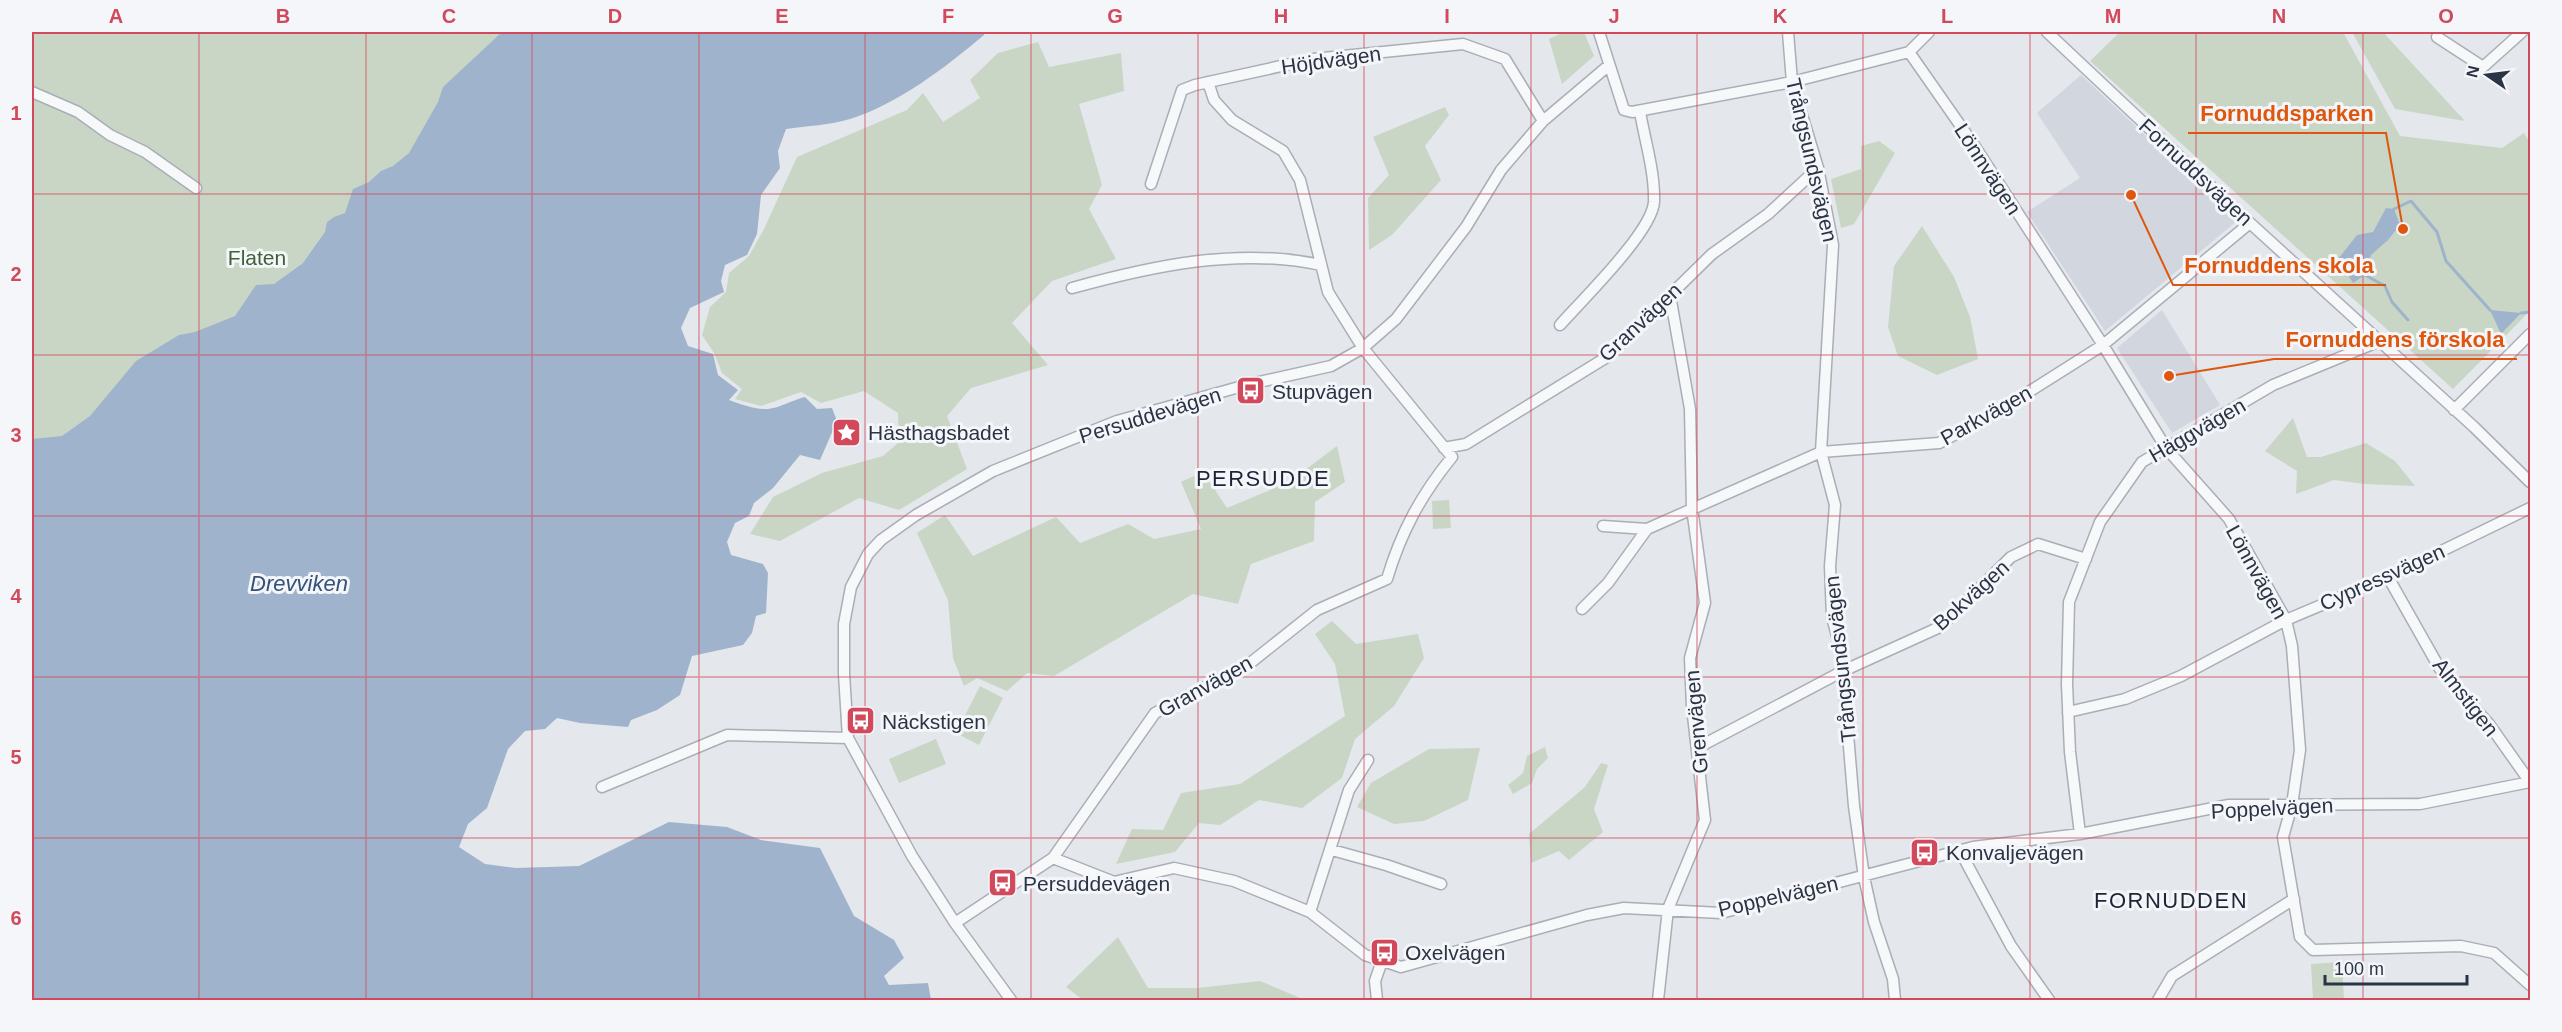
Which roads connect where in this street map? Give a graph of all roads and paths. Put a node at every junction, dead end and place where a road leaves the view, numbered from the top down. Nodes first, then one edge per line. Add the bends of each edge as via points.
1 (1599, 32) edge
2 (1788, 32) edge
3 (1929, 32) edge
4 (2047, 32) edge
5 (2522, 32) edge
6 (2437, 37) dead end
7 (1909, 52) junction
8 (1608, 66) junction
9 (1208, 82) junction
10 (1792, 82) junction
11 (32, 92) edge
12 (1640, 112) junction
13 (1543, 121) junction
14 (1818, 168) junction
15 (1151, 184) dead end
16 (196, 188) dead end
17 (2250, 223) junction
18 (1321, 265) junction
19 (1072, 288) dead end
20 (1670, 296) junction
21 (1560, 325) dead end
22 (2530, 334) edge
23 (2380, 341) junction
24 (2103, 345) junction
25 (1363, 348) junction
26 (2454, 410) junction
27 (1444, 448) junction
28 (2166, 448) junction
29 (1821, 452) junction
30 (2530, 483) edge
31 (1692, 508) junction
32 (2530, 508) edge
33 (1603, 526) dead end
34 (1647, 529) junction
35 (2086, 559) junction
36 (2388, 577) junction
37 (1582, 609) dead end
38 (2286, 620) junction
39 (1843, 671) junction
40 (2068, 712) junction
41 (849, 738) junction
42 (1697, 748) junction
43 (1368, 760) dead end
44 (2530, 782) edge
45 (602, 787) dead end
46 (2292, 805) junction
47 (2080, 834) junction
48 (1332, 850) junction
49 (1960, 851) junction
50 (1053, 858) junction
51 (1864, 877) junction
52 (1441, 884) dead end
53 (2294, 899) junction
54 (1668, 909) junction
55 (1310, 912) junction
56 (955, 923) junction
57 (1382, 961) junction
58 (2530, 985) edge
59 (1011, 1000) edge
60 (1377, 1000) edge
61 (1658, 1000) edge
62 (1895, 1000) edge
63 (2049, 1000) edge
64 (2158, 1000) edge

1 - 8 street
2 - 10 street, Trångsundsvägen
3 - 7 street
4 - 17 street, Fornuddsvägen
5 - 6 street via 2483,67
7 - 10 street
7 - 24 street, Lönnvägen
8 - 12 street via 1624,110
8 - 13 street, Persuddevägen
9 - 13 street, Höjdvägen via 1313,59 1463,44 1505,59
9 - 15 street, Höjdvägen via 1182,90
9 - 18 street via 1214,100 1232,120 1283,151 1300,180
10 - 12 street
10 - 14 street, Trångsundsvägen
11 - 16 street via 78,112
12 - 21 street via 1654,205 1647,223
13 - 25 street, Persuddevägen via 1501,170 1466,227 1396,320
14 - 20 street, Granvägen via 1768,214 1712,254
14 - 29 street, Trångsundsvägen via 1833,245
17 - 23 street, Fornuddsvägen
17 - 24 street, Parkvägen
18 - 19 street via 1228,257 1126,273
18 - 25 street via 1328,292
20 - 27 street, Granvägen via 1607,357 1466,444
20 - 31 street, Grenvägen via 1690,409
22 - 26 street
23 - 26 street, Fornuddsvägen
23 - 28 street, Häggvägen via 2273,385
24 - 28 street, Lönnvägen
24 - 29 street, Parkvägen via 1939,443
25 - 27 street
25 - 41 street, Persuddevägen via 1331,366 1117,421 993,471 880,540 851,587 844,624
26 - 30 street, Fornuddsvägen
27 - 50 street, Granvägen via 1452,457 1428,487 1398,543 1387,579 1317,610 1249,664 1155,712
28 - 35 street, Häggvägen via 2142,462 2100,522
28 - 38 street, Lönnvägen via 2229,519
29 - 31 street, Parkvägen
29 - 39 street, Trångsundsvägen via 1835,505 1830,566 1832,617
31 - 34 street, Parkvägen
31 - 42 street, Grenvägen via 1705,603 1690,658
32 - 36 street, Cypressvägen
33 - 34 street, Parkvägen
34 - 37 street, Parkvägen via 1608,583
35 - 39 street, Bokvägen via 2038,544 2011,558 1940,627
35 - 40 street, Häggvägen via 2069,603
36 - 38 street, Cypressvägen
36 - 44 street, Almstigen via 2440,669 2489,724
38 - 40 street, Cypressvägen via 2181,676 2125,699
38 - 46 street, Lönnvägen via 2292,646 2300,750
39 - 42 street, Bokvägen
39 - 51 street, Trångsundsvägen
40 - 47 street, Häggvägen
41 - 45 street via 727,735
41 - 56 street, Persuddevägen via 912,856
42 - 54 street, Grenvägen via 1705,820
43 - 48 street via 1349,790
44 - 46 street, Poppelvägen via 2420,804
46 - 47 street, Poppelvägen via 2229,806
46 - 53 street, Lönnvägen via 2283,837
47 - 49 street, Poppelvägen
48 - 52 street
48 - 55 street
49 - 51 street, Poppelvägen
49 - 63 street via 2011,946
50 - 55 street, Poppelvägen via 1114,882 1174,868 1234,881
50 - 56 street, Granvägen
51 - 54 street, Poppelvägen via 1720,913
51 - 62 street, Trångsundsvägen via 1893,979
53 - 58 street, Lönnvägen via 2300,937 2313,950 2460,946 2494,952
53 - 64 street via 2172,976
54 - 57 street, Poppelvägen via 1624,908 1587,915 1401,967
54 - 61 street, Grenvägen
55 - 57 street, Poppelvägen via 1365,955
56 - 59 street, Persuddevägen
57 - 60 street via 1375,981

